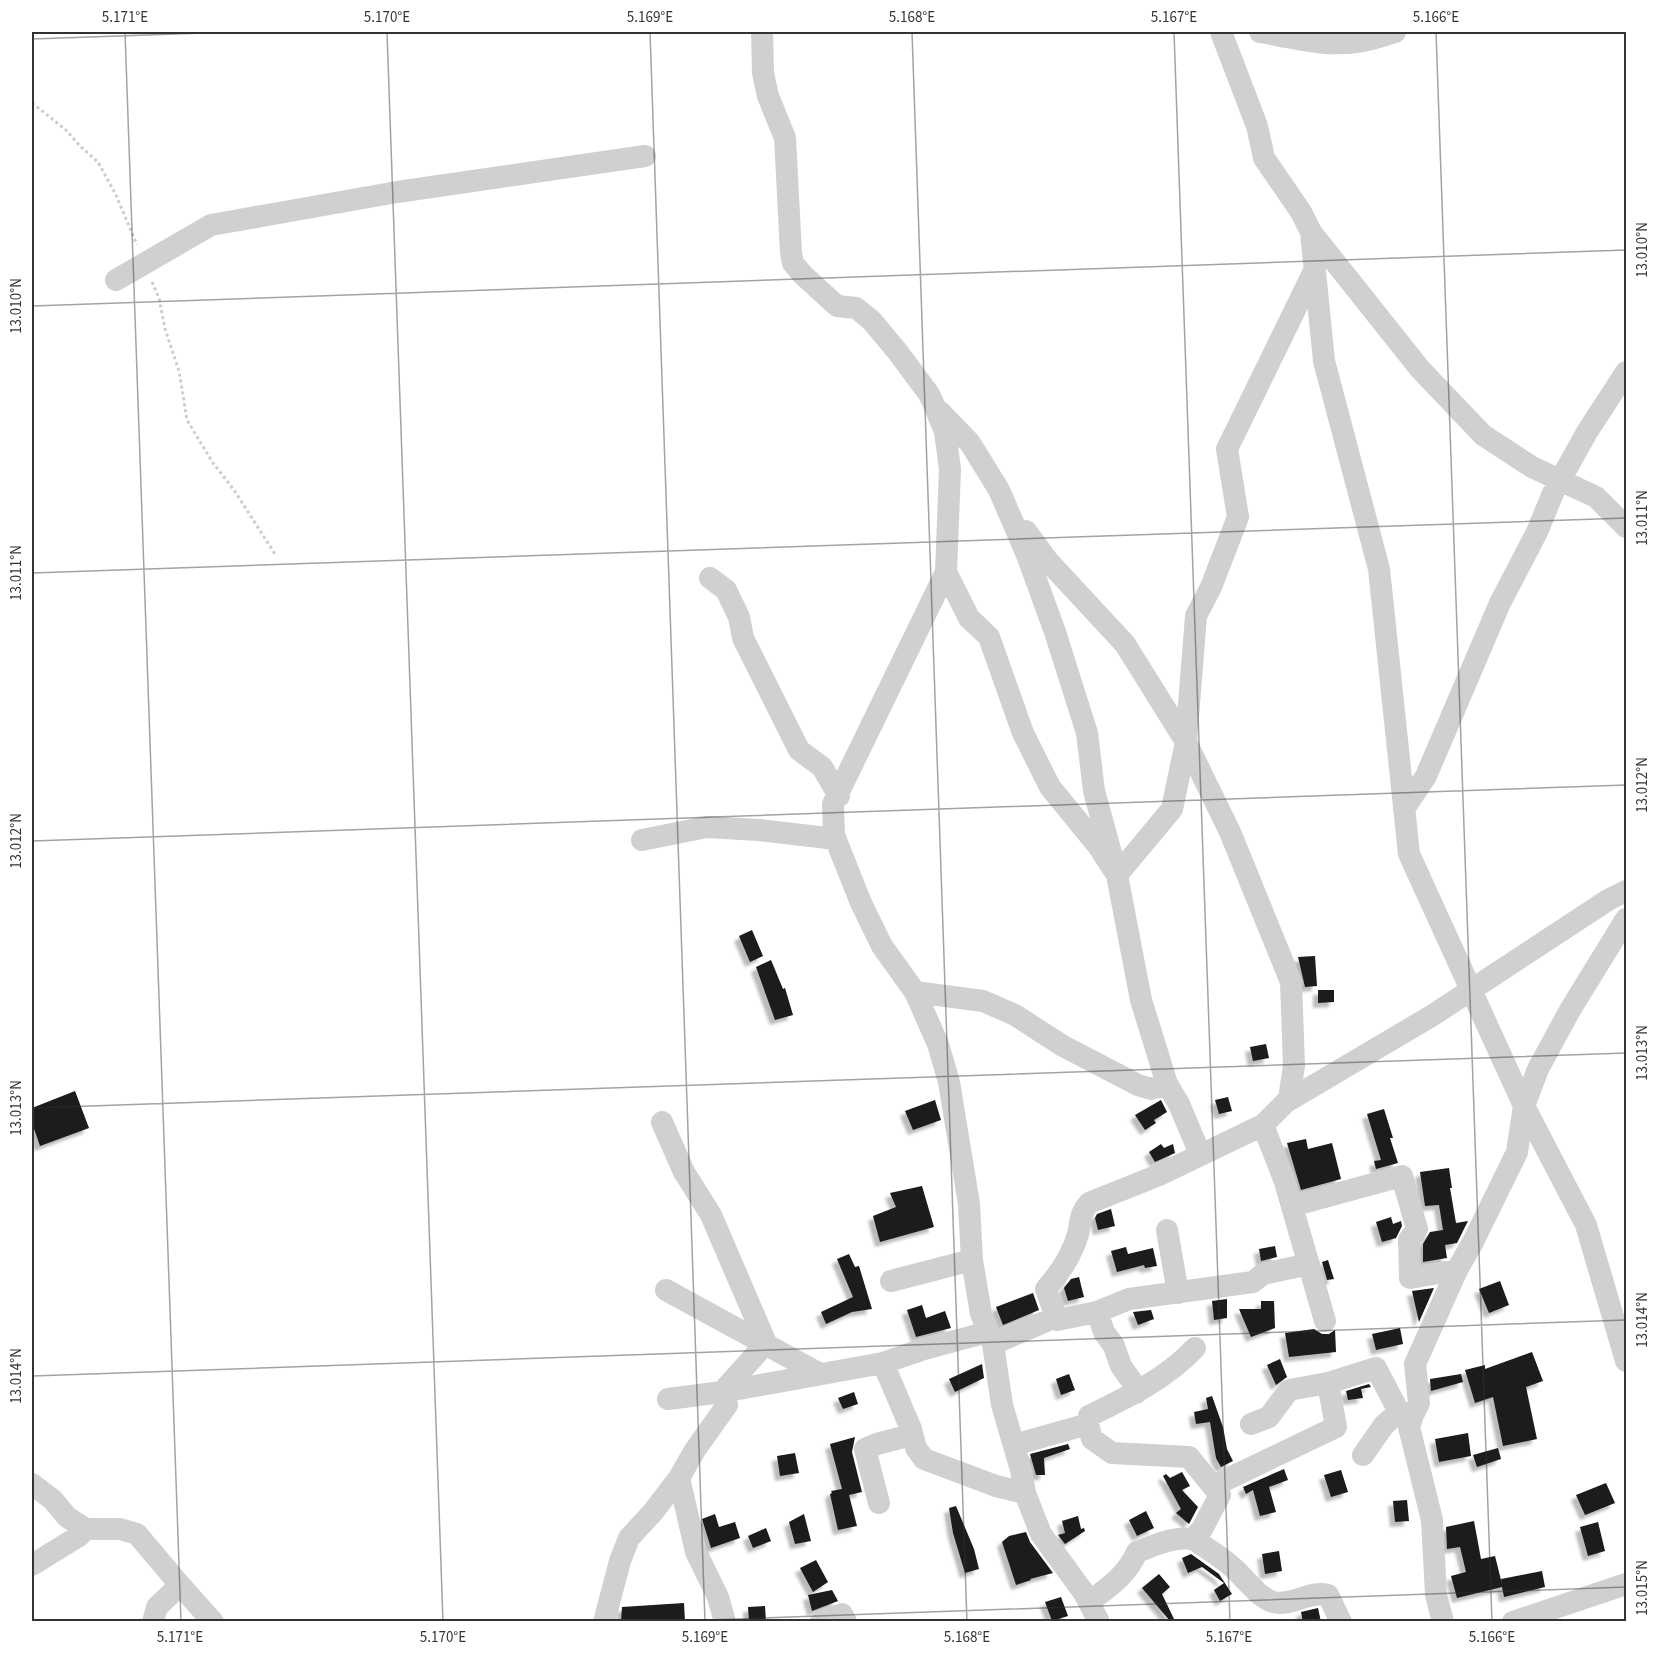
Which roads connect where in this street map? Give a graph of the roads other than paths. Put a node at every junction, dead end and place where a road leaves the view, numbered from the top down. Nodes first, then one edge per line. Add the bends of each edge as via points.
1 (762, 32) edge
2 (1221, 32) edge
3 (1260, 32) edge
4 (1395, 32) edge
5 (645, 156) dead end
6 (1311, 232) junction
7 (1314, 271) junction
8 (116, 280) dead end
9 (1626, 372) edge
10 (935, 407) junction
11 (1560, 480) junction
12 (1002, 499) junction
13 (1626, 526) edge
14 (946, 572) junction
15 (710, 578) dead end
16 (1186, 742) junction
17 (838, 796) junction
18 (1404, 810) junction
19 (644, 831) dead end
20 (836, 839) junction
21 (1117, 875) junction
22 (1626, 891) edge
23 (1626, 919) edge
24 (1471, 990) junction
25 (915, 992) junction
26 (1167, 1084) junction
27 (1286, 1102) junction
28 (1524, 1106) junction
29 (662, 1122) dead end
30 (1263, 1125) junction
31 (1200, 1154) junction
32 (1292, 1206) junction
33 (1167, 1230) dead end
34 (972, 1260) junction
35 (1309, 1264) junction
36 (1457, 1270) junction
37 (891, 1281) dead end
38 (666, 1290) dead end
39 (1178, 1293) junction
40 (1097, 1312) junction
41 (1056, 1317) junction
42 (1325, 1321) dead end
43 (991, 1338) junction
44 (766, 1343) junction
45 (1195, 1348) dead end
46 (1626, 1361) edge
47 (883, 1363) junction
48 (1415, 1364) junction
49 (820, 1374) junction
50 (1380, 1375) junction
51 (1328, 1383) junction
52 (722, 1392) junction
53 (1136, 1393) junction
54 (668, 1399) dead end
55 (1406, 1414) junction
56 (1088, 1424) junction
57 (1251, 1424) dead end
58 (911, 1435) junction
59 (1014, 1445) junction
60 (1364, 1455) dead end
61 (679, 1478) junction
62 (32, 1484) edge
63 (1213, 1486) junction
64 (1025, 1493) junction
65 (879, 1503) dead end
66 (86, 1529) junction
67 (1193, 1539) junction
68 (32, 1565) edge
69 (1626, 1584) edge
70 (180, 1585) junction
71 (1094, 1612) edge
72 (153, 1622) edge
73 (213, 1622) edge
74 (604, 1622) edge
75 (725, 1622) edge
76 (821, 1622) edge
77 (846, 1622) edge
78 (1341, 1622) edge
79 (1443, 1622) edge
80 (1513, 1622) edge

1 - 10 street via 763,73 785,138 794,263 837,306 856,308 871,320
2 - 6 street via 1257,126 1264,158
3 - 4 street via 1330,43 1362,42
5 - 8 street via 397,192 211,225
6 - 7 street
6 - 11 street via 1420,369 1483,435
7 - 16 street via 1227,449 1238,517 1197,616
7 - 18 street via 1324,361 1379,569
9 - 11 street
10 - 12 street via 970,443
10 - 14 street via 945,432 950,469
11 - 13 street via 1596,497
11 - 18 street via 1500,603 1425,776
12 - 16 street via 1048,561 1125,644
12 - 21 street via 1055,632 1087,733 1094,791
14 - 17 street
14 - 21 street via 969,618 989,637 1023,733 1050,787
15 - 17 street via 726,590 739,617 743,638 799,750 822,767
16 - 21 street via 1172,809
16 - 27 street via 1230,832 1291,982 1293,1066
17 - 20 street via 833,804
18 - 24 street via 1409,854
19 - 20 street via 707,827
20 - 25 street via 882,946
21 - 26 street via 1141,1000
22 - 24 street
23 - 28 street via 1570,1010 1538,1069
24 - 27 street
24 - 28 street
25 - 26 street via 982,1001 1015,1015 1063,1046 1138,1085 1151,1089
25 - 34 street via 938,1044 949,1082 969,1204
26 - 31 street
27 - 30 street
28 - 36 street via 1516,1152
28 - 46 street via 1586,1225
29 - 44 street via 684,1172 711,1215
30 - 31 street
30 - 32 street
31 - 41 street via 1089,1203 1082,1212 1078,1236 1061,1272 1046,1289
32 - 35 street
32 - 36 street via 1402,1176 1417,1229 1409,1240 1410,1278
33 - 39 street
34 - 37 street
34 - 43 street via 981,1314
35 - 39 street via 1263,1274 1253,1282
35 - 42 street
36 - 48 street
38 - 44 street
39 - 40 street via 1129,1299
40 - 41 street via 1057,1320
40 - 53 street
41 - 43 street
43 - 47 street via 921,1350
43 - 59 street via 1002,1405
44 - 49 street
44 - 52 street
45 - 53 street via 1183,1361
47 - 49 street
47 - 58 street
48 - 50 street
48 - 55 street via 1419,1403
49 - 52 street
50 - 51 street via 1376,1368
50 - 55 street
51 - 57 street via 1289,1390 1269,1417
51 - 63 street via 1336,1427
52 - 54 street
52 - 61 street via 727,1406
53 - 56 street via 1089,1416
55 - 60 street via 1384,1425
55 - 79 street via 1432,1520 1436,1595
56 - 59 street
56 - 63 street via 1092,1439 1112,1453 1189,1457
58 - 64 street via 924,1459
58 - 65 street via 865,1449
59 - 64 street
61 - 74 street via 629,1538
61 - 75 street via 696,1552 718,1597
62 - 66 street via 53,1500 66,1517
63 - 67 street via 1220,1495
64 - 71 street via 1041,1534
66 - 68 street
66 - 70 street via 120,1529 137,1534
67 - 71 street via 1165,1542 1137,1552
67 - 78 street via 1273,1602 1328,1595
69 - 80 street
70 - 72 street via 157,1607
70 - 73 street
76 - 77 street via 842,1614

